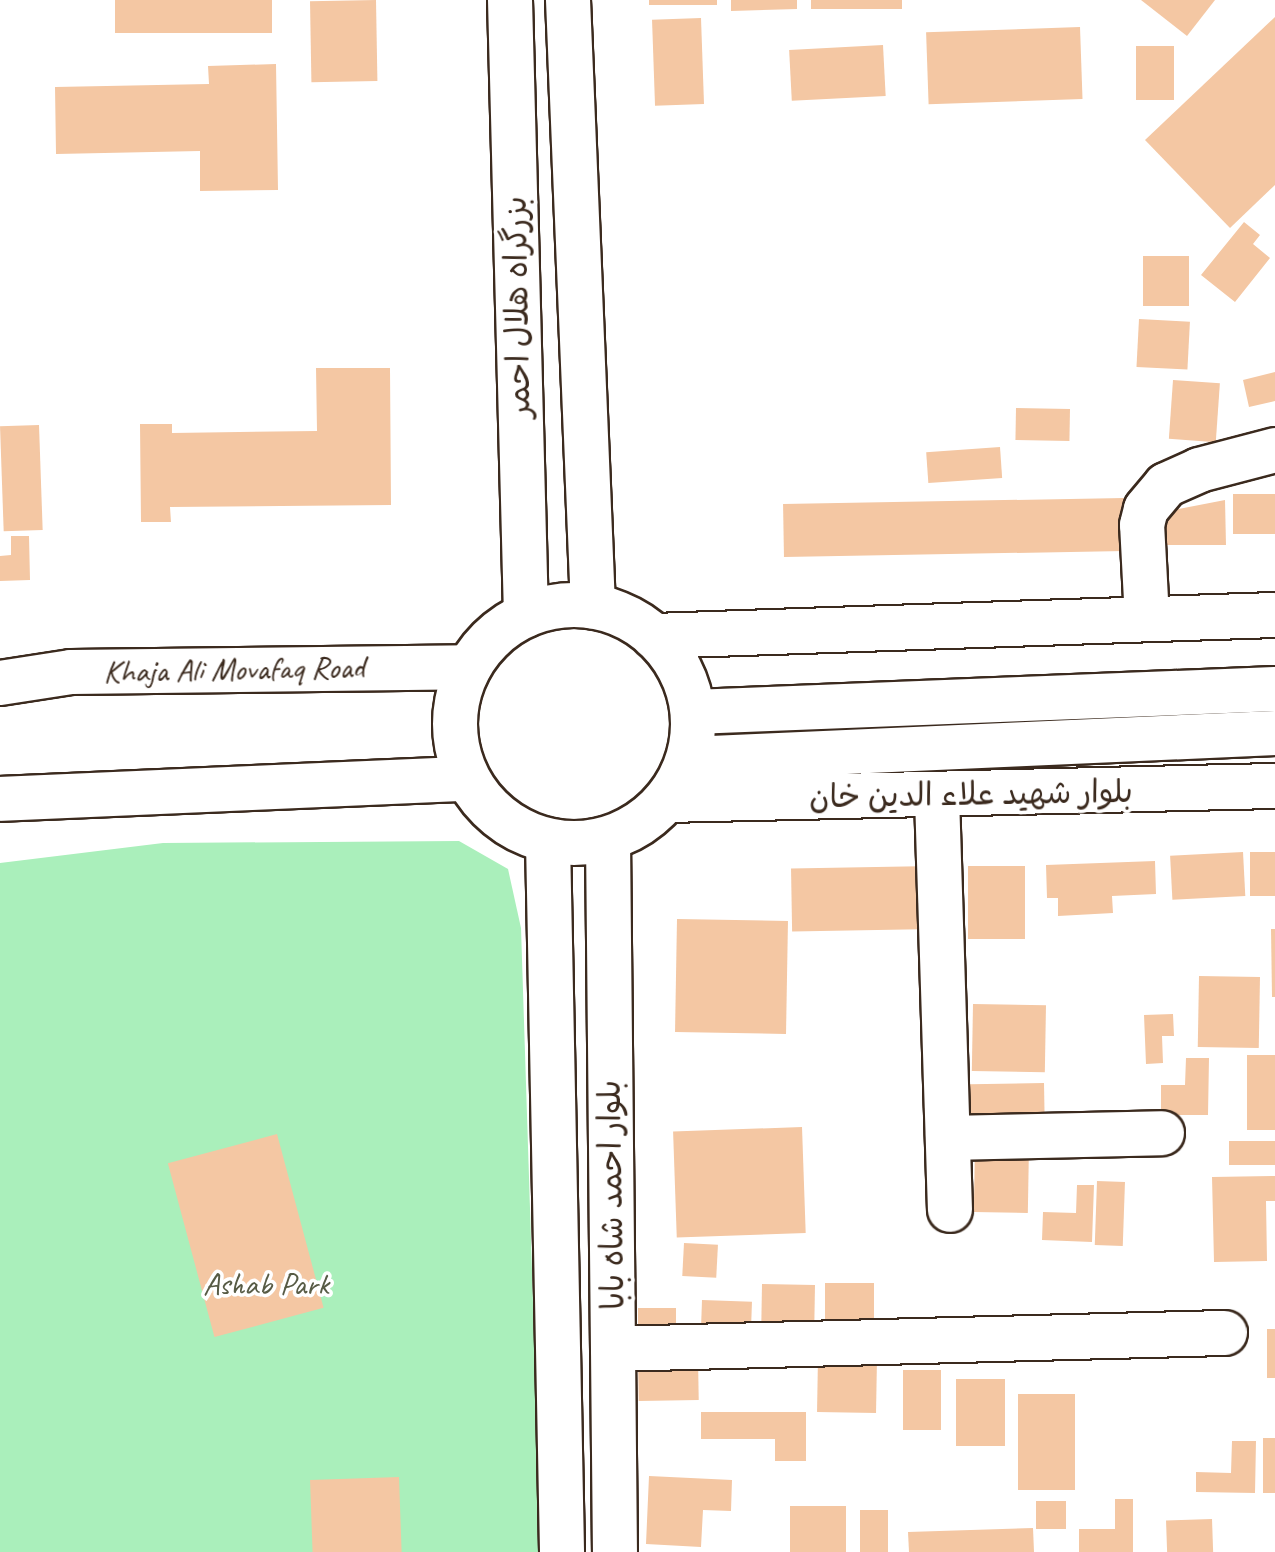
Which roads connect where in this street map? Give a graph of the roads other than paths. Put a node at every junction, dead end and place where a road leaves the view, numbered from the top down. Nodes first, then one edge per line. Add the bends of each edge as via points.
1 (510, 0) edge
2 (568, 0) edge
3 (1275, 450) edge
4 (593, 606) junction
5 (526, 615) junction
6 (1275, 615) edge
7 (1147, 619) junction
8 (654, 636) junction
9 (469, 667) junction
10 (0, 683) edge
11 (1275, 689) edge
12 (693, 712) junction
13 (1275, 733) edge
14 (689, 759) junction
15 (467, 779) junction
16 (1275, 786) edge
17 (937, 797) junction
18 (0, 799) edge
19 (666, 800) junction
20 (608, 839) junction
21 (548, 841) junction
22 (1162, 1133) dead end
23 (948, 1138) junction
24 (950, 1210) dead end
25 (1225, 1333) dead end
26 (613, 1349) junction
27 (562, 1552) edge
28 (615, 1552) edge

1 - 5 main road, بزرگراه هلال احمر
2 - 4 main road, بزرگراه هلال احمر
3 - 7 main road via 1199,470 1166,485 1146,509 1142,525
4 - 5 main road via 559,606
4 - 8 main road via 626,617
5 - 9 main road via 492,636
6 - 7 main road
7 - 8 main road
8 - 12 main road via 677,664
9 - 10 main road, Khaja Ali Movafaq Road via 71,672
9 - 15 main road via 456,704 455,742
11 - 12 main road
12 - 14 main road
13 - 14 main road
14 - 19 main road
15 - 18 main road
15 - 21 main road via 487,807 515,829
16 - 17 main road, بلوار شهید علاء الدین خان
17 - 19 main road, بلوار شهید علاء الدین خان
17 - 23 main road
19 - 20 main road via 640,824
20 - 21 main road
20 - 26 main road, بلوار احمد شاه بابا
21 - 27 main road, بلوار احمد شاه بابا
22 - 23 main road
23 - 24 main road
25 - 26 main road
26 - 28 main road, بلوار احمد شاه بابا

